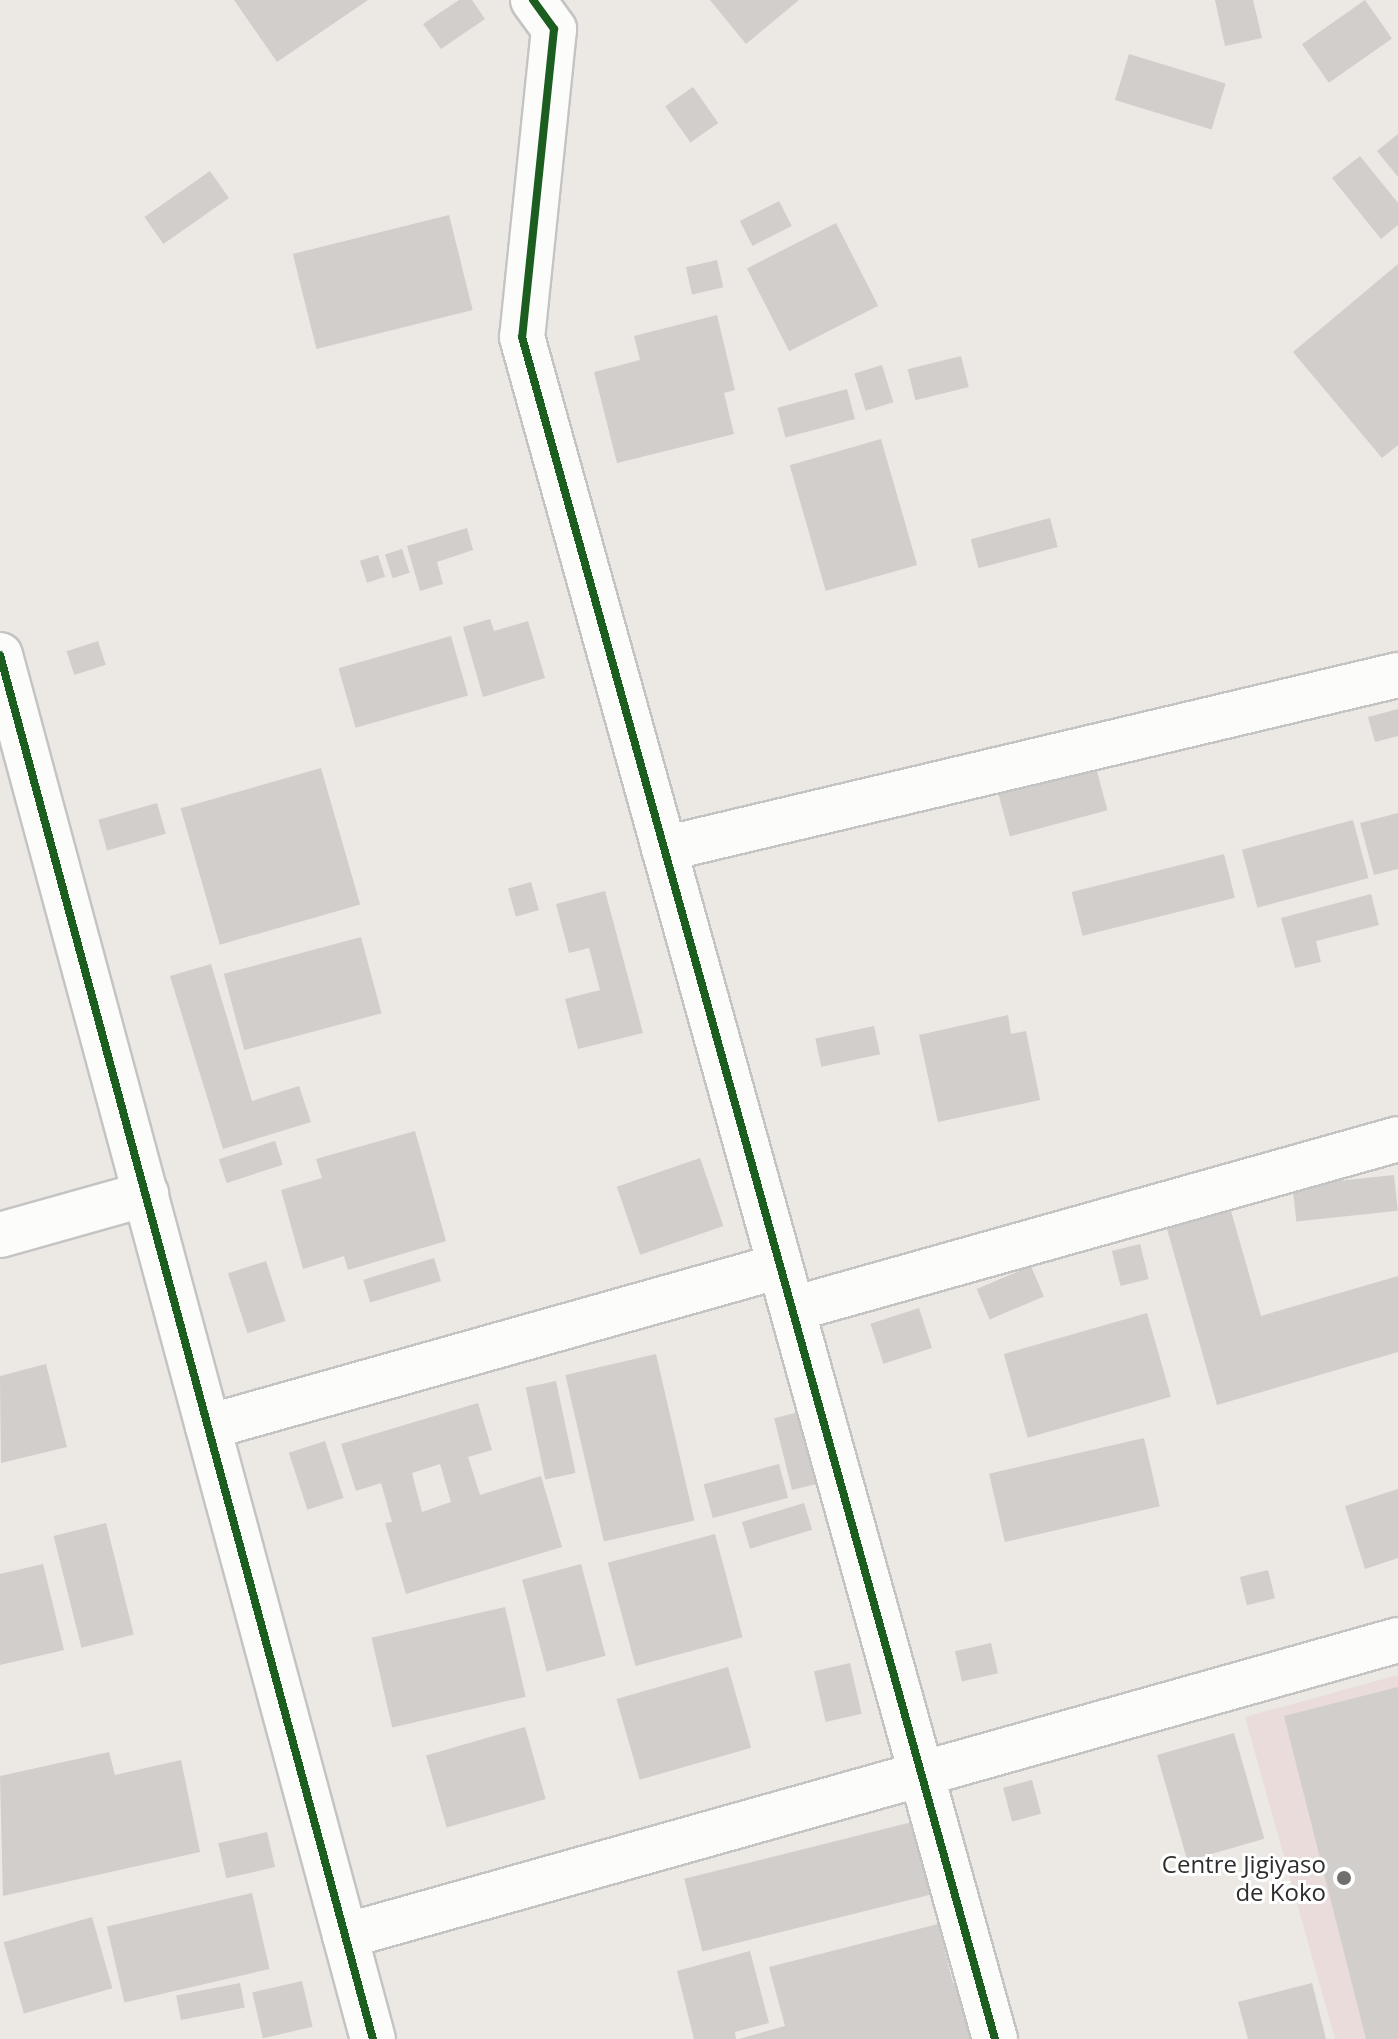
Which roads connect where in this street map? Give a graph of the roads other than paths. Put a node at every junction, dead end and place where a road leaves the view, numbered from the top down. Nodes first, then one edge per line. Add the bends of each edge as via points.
1 (533, 0) edge
2 (0, 655) edge
3 (1398, 675) edge
4 (664, 849) junction
5 (1398, 1139) edge
6 (146, 1194) junction
7 (0, 1235) edge
8 (780, 1266) junction
9 (793, 1309) junction
10 (208, 1427) junction
11 (1398, 1640) edge
12 (921, 1774) junction
13 (345, 1936) junction
14 (373, 2039) edge
15 (995, 2039) edge

1 - 4 street via 554,29 522,337
2 - 6 street
3 - 4 street
4 - 8 street
5 - 9 street
6 - 7 street
6 - 10 street
8 - 9 street
8 - 10 street
9 - 12 street
10 - 13 street
11 - 12 street
12 - 13 street
12 - 15 street
13 - 14 street

